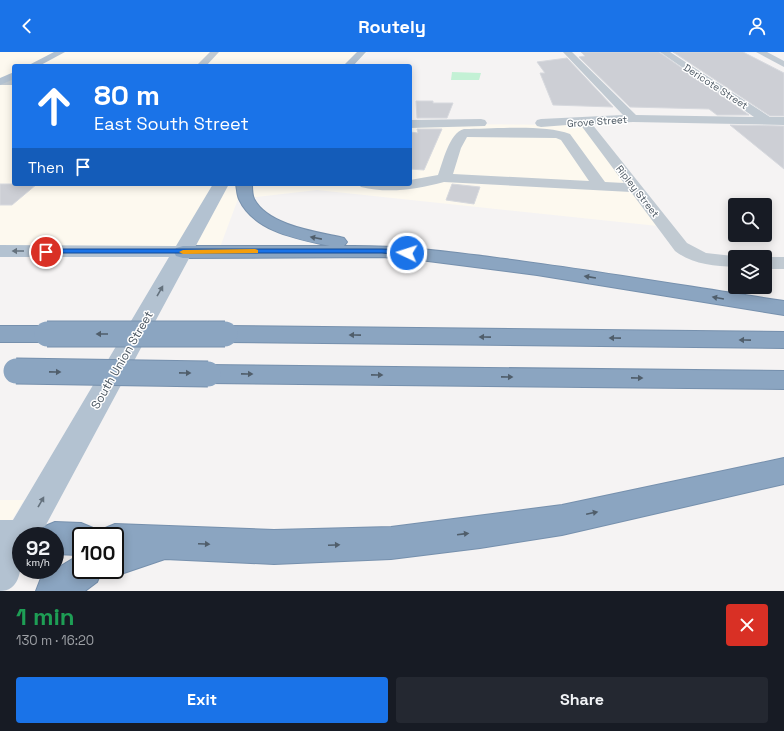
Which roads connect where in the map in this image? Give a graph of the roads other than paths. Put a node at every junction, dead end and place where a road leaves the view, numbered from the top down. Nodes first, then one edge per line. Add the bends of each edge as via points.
1 (61, 52) edge
2 (215, 52) edge
3 (362, 52) edge
4 (567, 52) edge
5 (664, 52) edge
6 (760, 52) edge
7 (36, 64) edge
8 (202, 64) edge
9 (350, 64) edge
10 (784, 64) edge
11 (12, 76) edge
12 (0, 82) edge
13 (12, 82) edge
14 (633, 118) junction
15 (768, 121) junction
16 (784, 121) edge
17 (583, 122) junction
18 (412, 124) edge
19 (444, 178) junction
20 (412, 184) edge
21 (220, 186) edge
22 (244, 186) edge
23 (377, 186) edge
24 (404, 186) edge
25 (600, 186) junction
26 (636, 188) junction
27 (0, 251) edge
28 (382, 251) junction
29 (183, 252) junction
30 (728, 261) edge
31 (772, 263) edge
32 (784, 264) edge
33 (784, 308) edge
34 (0, 334) edge
35 (784, 340) edge
36 (8, 371) edge
37 (784, 380) edge
38 (784, 471) edge
39 (27, 527) edge
40 (0, 536) edge
41 (12, 537) edge
42 (124, 540) edge
43 (165, 542) junction
44 (12, 554) edge
45 (124, 556) edge
46 (0, 576) edge
47 (72, 579) edge
48 (54, 591) edge

1 - 7 main road
2 - 8 street
3 - 9 main road
4 - 14 street
5 - 15 street, Dericote Street
6 - 10 street
11 - 12 main road
12 - 13 street
14 - 15 street, Grove Street
14 - 17 street, Grove Street
15 - 16 street, Grove Street
17 - 18 street, Grove Street
17 - 26 street, Ripley Street
19 - 20 street
19 - 25 street
19 - 25 street via 458,138 464,133 545,133 566,136
21 - 29 main road, South Union Street
28 -> 22 highway via 300,235 277,226 251,208 244,196
23 - 24 street
25 - 26 street
26 - 30 street, Ripley Street via 681,246 696,256
29 -> 27 main road
28 - 29 highway
33 -> 28 highway via 464,258
39 -> 29 main road, South Union Street
31 - 32 street
35 -> 34 highway, bridge
36 -> 37 highway, bridge
43 -> 38 highway via 274,547 391,543 562,520
40 - 41 main road
42 - 43 highway
43 - 45 highway
44 - 46 main road, South Union Street
47 - 48 highway

